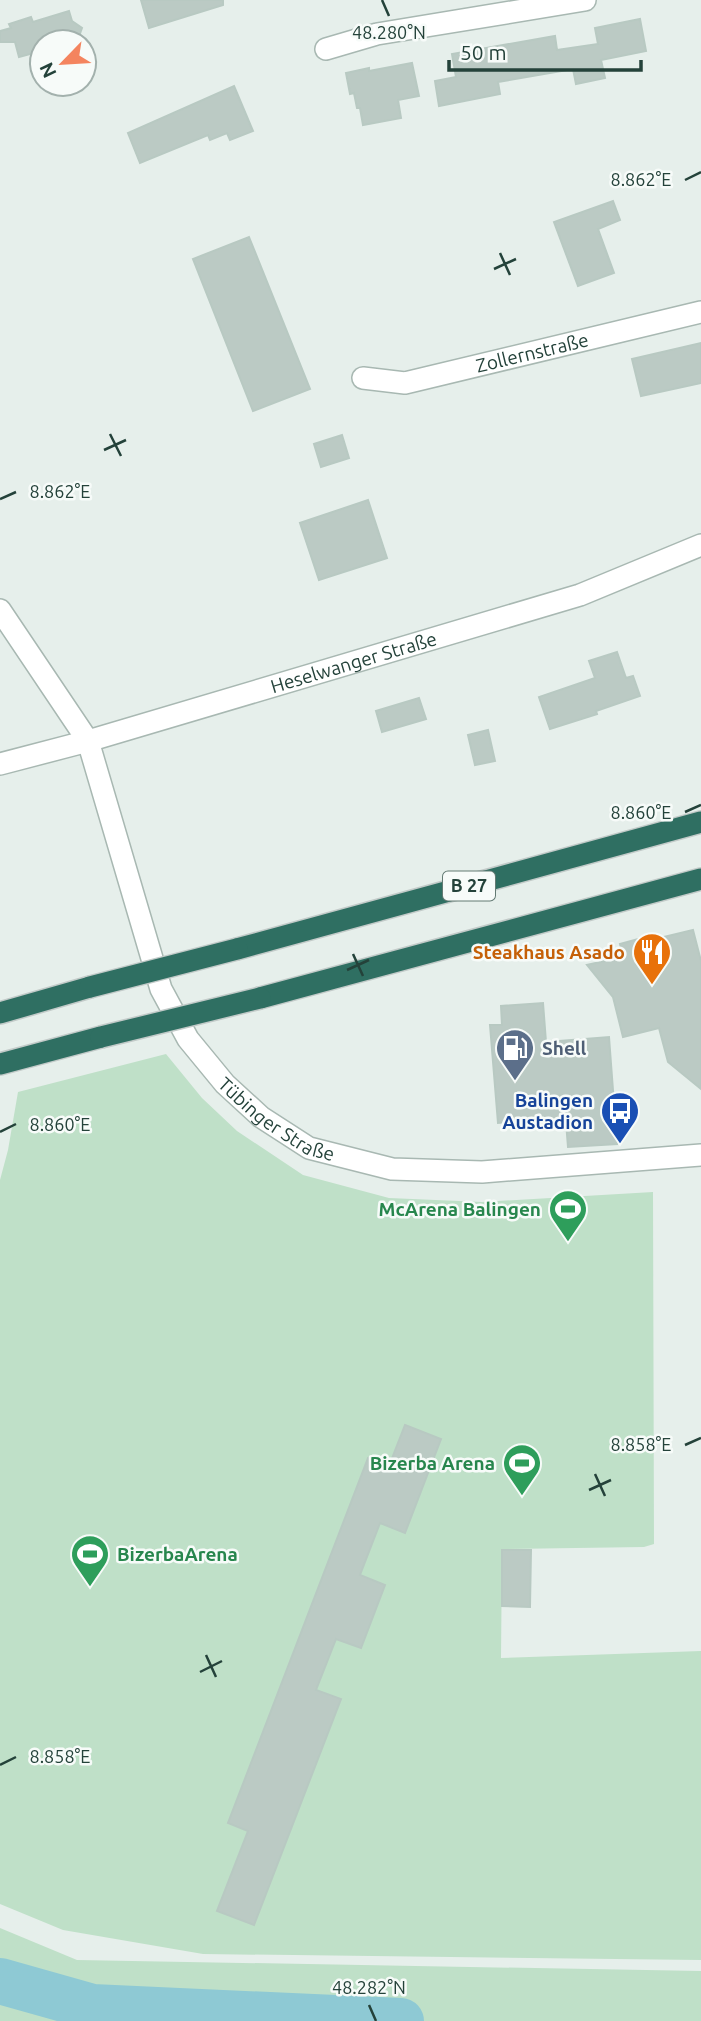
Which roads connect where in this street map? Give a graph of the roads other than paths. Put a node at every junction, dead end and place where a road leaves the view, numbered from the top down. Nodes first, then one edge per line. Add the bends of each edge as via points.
1 (585, 0) edge
2 (326, 49) dead end
3 (701, 312) edge
4 (363, 378) dead end
5 (701, 545) edge
6 (0, 610) edge
7 (88, 741) junction
8 (0, 764) edge
9 (701, 822) edge
10 (701, 879) edge
11 (0, 1013) edge
12 (0, 1064) edge
13 (701, 1155) edge

1 - 2 street via 377,34
3 - 4 street, Zollernstraße via 405,383
5 - 7 street, Heselwanger Straße via 580,595
6 - 7 street, Tübinger Straße
7 - 8 street, Heselwanger Straße
7 - 13 street, Tübinger Straße via 160,989 187,1039 261,1117 309,1148 392,1169 482,1172
9 - 11 highway, B 27, bridge
10 - 12 highway, bridge

